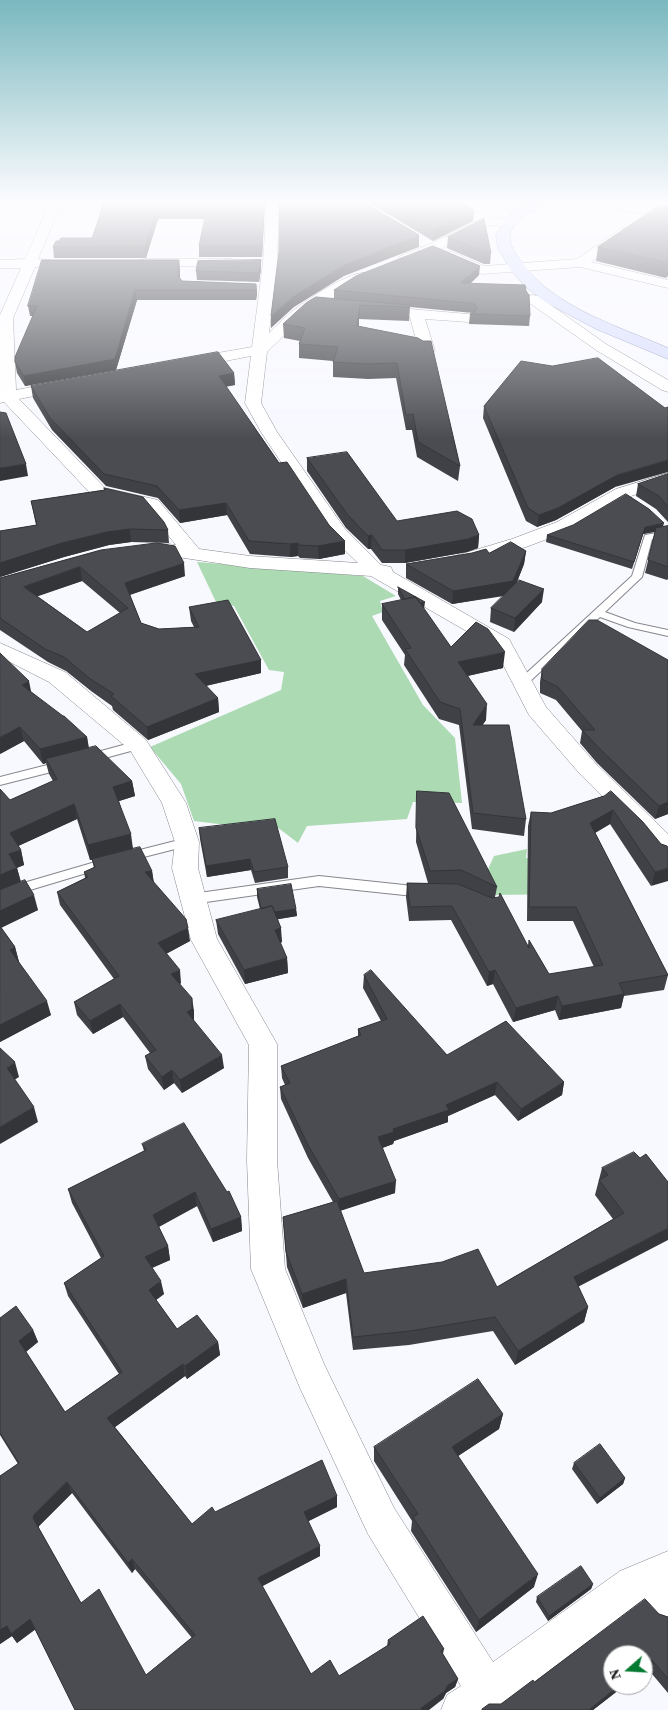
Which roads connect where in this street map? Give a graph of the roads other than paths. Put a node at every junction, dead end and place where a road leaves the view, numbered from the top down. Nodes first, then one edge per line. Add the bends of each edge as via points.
1 (23, 280) edge
2 (263, 280) edge
3 (353, 280) edge
4 (526, 280) edge
5 (650, 280) edge
6 (668, 284) edge
7 (533, 299) dead end
8 (313, 304) junction
9 (332, 306) edge
10 (360, 308) edge
11 (416, 313) junction
12 (468, 318) dead end
13 (260, 350) junction
14 (427, 351) edge
15 (668, 354) edge
16 (173, 366) edge
17 (76, 384) edge
18 (668, 387) edge
19 (4, 397) edge
20 (668, 478) edge
21 (668, 534) edge
22 (130, 552) edge
23 (192, 552) junction
24 (442, 565) edge
25 (414, 570) edge
26 (376, 571) junction
27 (598, 613) junction
28 (668, 633) edge
29 (0, 649) edge
30 (523, 682) junction
31 (138, 745) junction
32 (0, 781) edge
33 (659, 826) edge
34 (187, 842) junction
35 (668, 851) edge
36 (436, 892) edge
37 (0, 899) edge
38 (192, 899) junction
39 (660, 1586) edge
40 (475, 1701) edge

1 - 19 street via 6,318
2 - 13 street
3 - 8 street
4 - 15 main road via 566,308
5 - 6 street
7 - 18 street via 601,347
8 - 9 street
8 - 13 street
10 - 11 street
11 - 12 street
11 - 14 street
13 - 16 street
13 - 26 street via 253,403 338,533
17 - 19 street
19 - 23 street via 99,492 152,504
20 - 24 street via 564,526 471,559
21 - 27 lane via 648,537 637,577
22 - 23 street via 158,548
23 - 26 street via 250,562
25 - 26 street
26 - 30 street via 502,643
27 - 28 lane via 632,626
27 - 30 lane
29 - 31 street via 57,677
30 - 33 street via 537,710 588,769
31 - 32 lane
31 - 34 street via 174,803
33 - 35 street
34 - 37 lane via 69,872 25,886
34 - 38 street via 185,868
36 - 38 lane via 319,881
38 - 40 street via 204,940 263,1044 262,1160 268,1269 312,1376 381,1521
39 - 40 street

